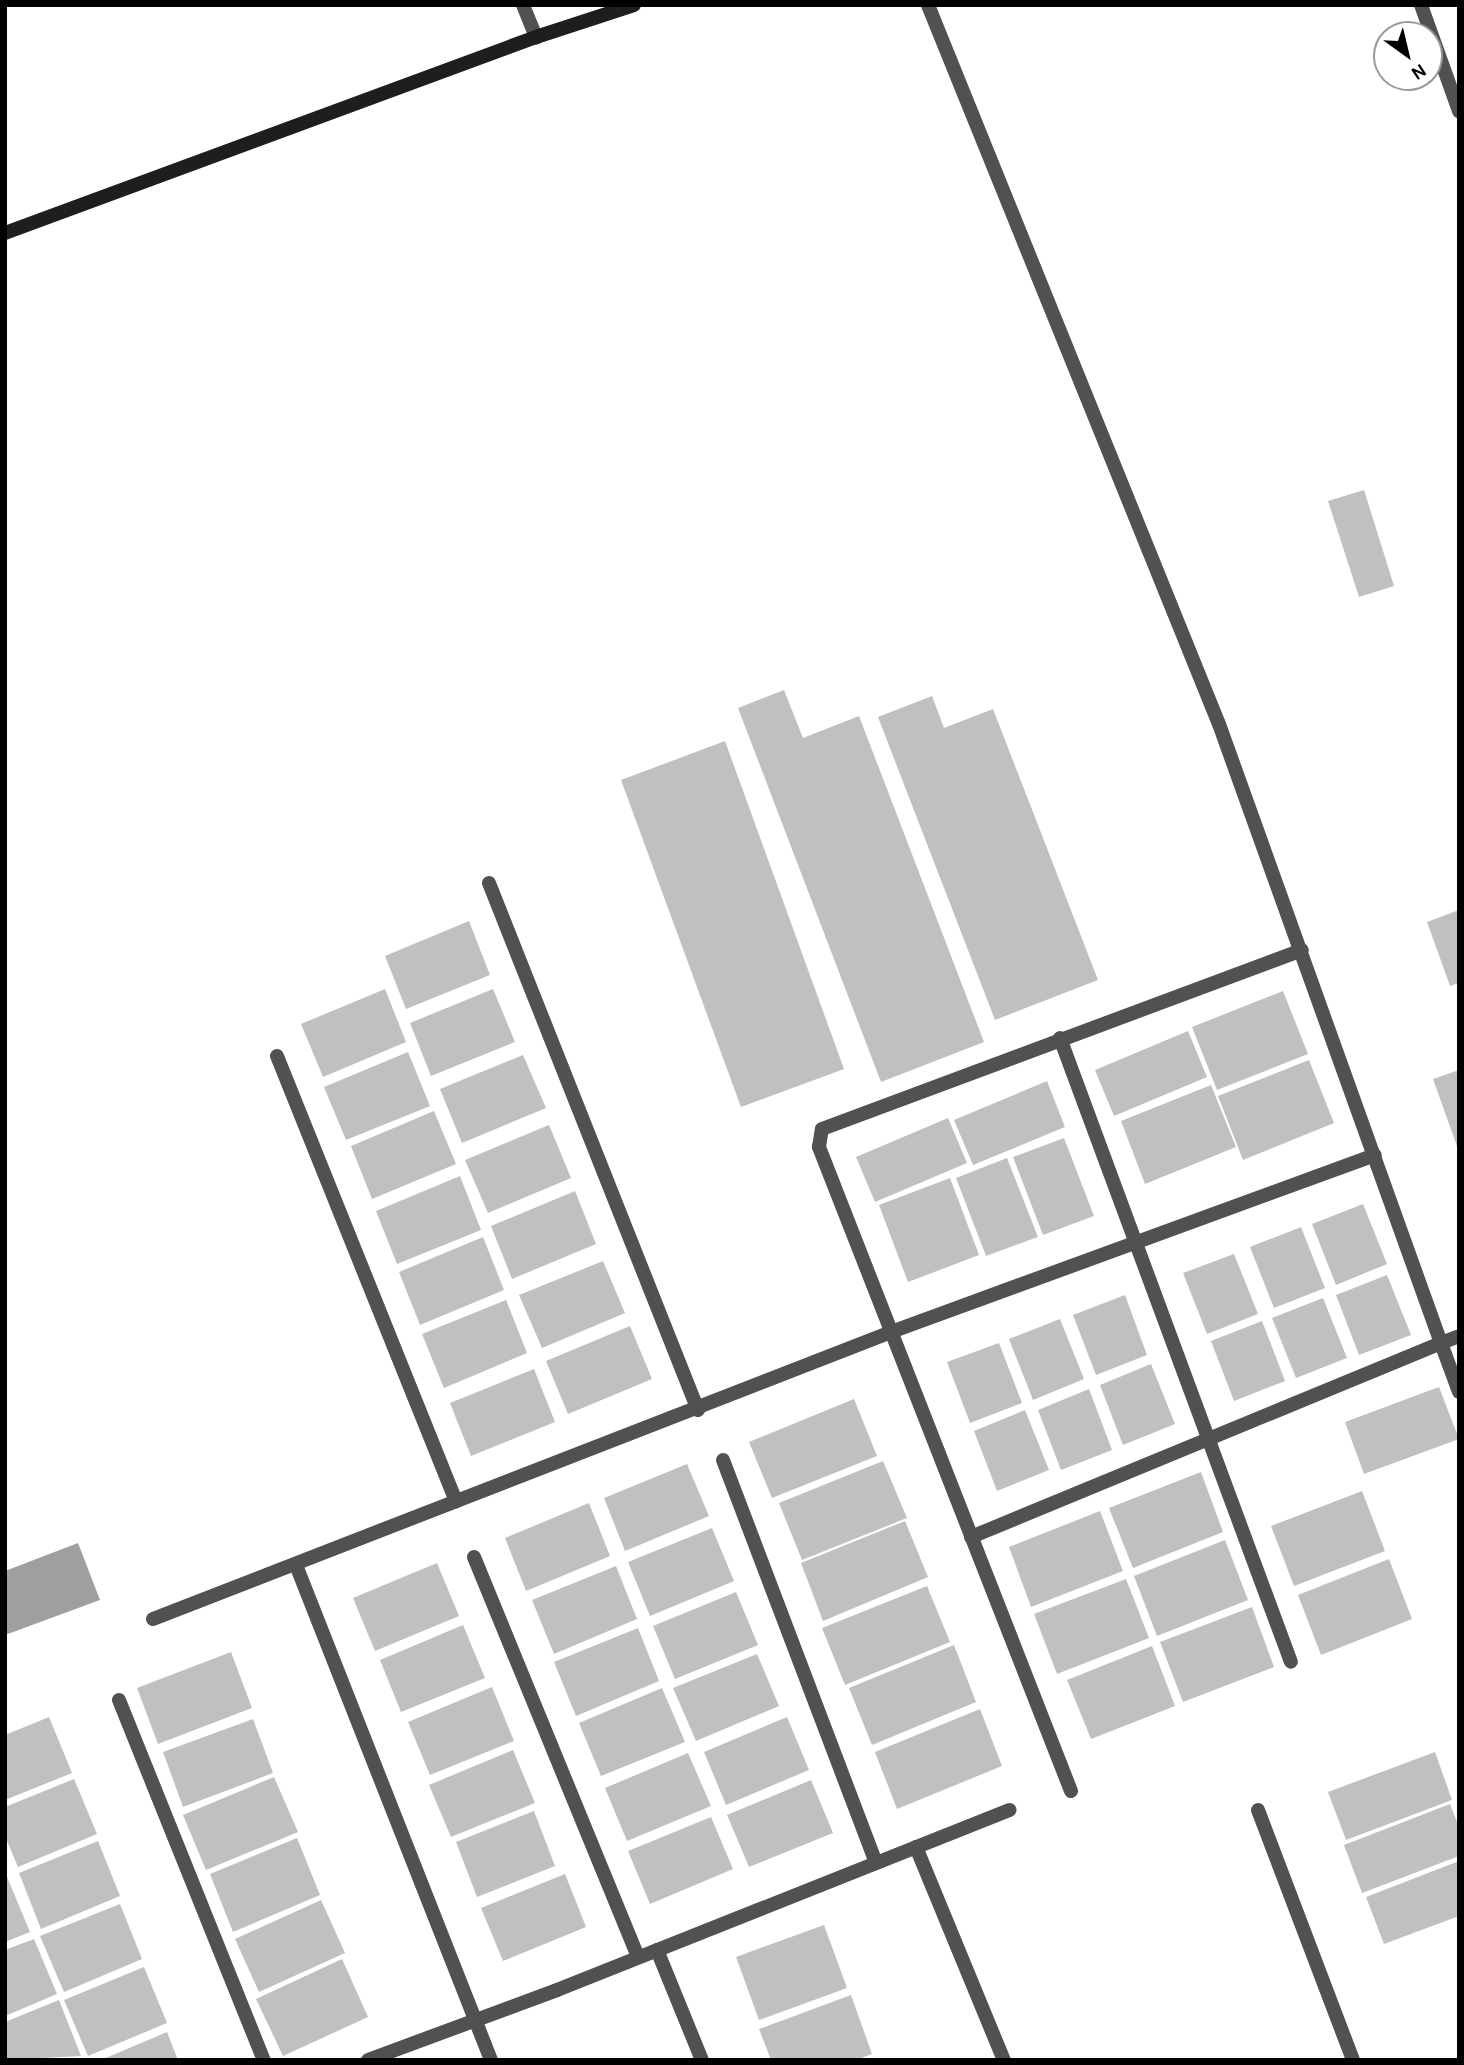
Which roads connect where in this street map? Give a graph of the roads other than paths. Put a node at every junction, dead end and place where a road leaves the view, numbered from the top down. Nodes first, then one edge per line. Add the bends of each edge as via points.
1 (523, 5) edge
2 (634, 5) edge
3 (928, 5) edge
4 (1421, 5) edge
5 (536, 37) junction
6 (1459, 111) edge
7 (5, 233) edge
8 (489, 883) dead end
9 (1302, 950) junction
10 (1060, 1038) junction
11 (276, 1056) dead end
12 (1375, 1155) junction
13 (1134, 1239) junction
14 (891, 1332) junction
15 (1459, 1336) edge
16 (1441, 1343) junction
17 (1459, 1392) edge
18 (698, 1410) junction
19 (1210, 1435) junction
20 (723, 1460) dead end
21 (456, 1502) junction
22 (971, 1537) junction
23 (474, 1557) dead end
24 (296, 1564) junction
25 (153, 1619) dead end
26 (1291, 1662) dead end
27 (119, 1700) dead end
28 (1071, 1791) dead end
29 (1009, 1810) dead end
30 (1258, 1810) dead end
31 (916, 1847) junction
32 (876, 1863) junction
33 (657, 1950) junction
34 (638, 1957) junction
35 (476, 2020) junction
36 (264, 2060) edge
37 (368, 2060) edge
38 (491, 2060) edge
39 (702, 2060) edge
40 (1004, 2060) edge
41 (1353, 2060) edge

1 - 5 street
2 - 5 street
3 - 9 street via 1219,724
4 - 6 street
5 - 7 street
8 - 18 street
9 - 10 street
9 - 12 street
10 - 13 street
10 - 14 street via 821,1129 819,1147
11 - 21 street
12 - 13 street
12 - 16 street
13 - 14 street
13 - 19 street
14 - 18 street
14 - 22 street
15 - 16 street
16 - 17 street
16 - 19 street
18 - 21 street
19 - 22 street
19 - 26 street
20 - 32 street
21 - 24 street
22 - 28 street
23 - 34 street
24 - 25 street
24 - 35 street
27 - 36 street
29 - 31 street
30 - 41 street
31 - 32 street
31 - 40 street
32 - 33 street
33 - 34 street
33 - 39 street
34 - 35 street
35 - 37 street
35 - 38 street

